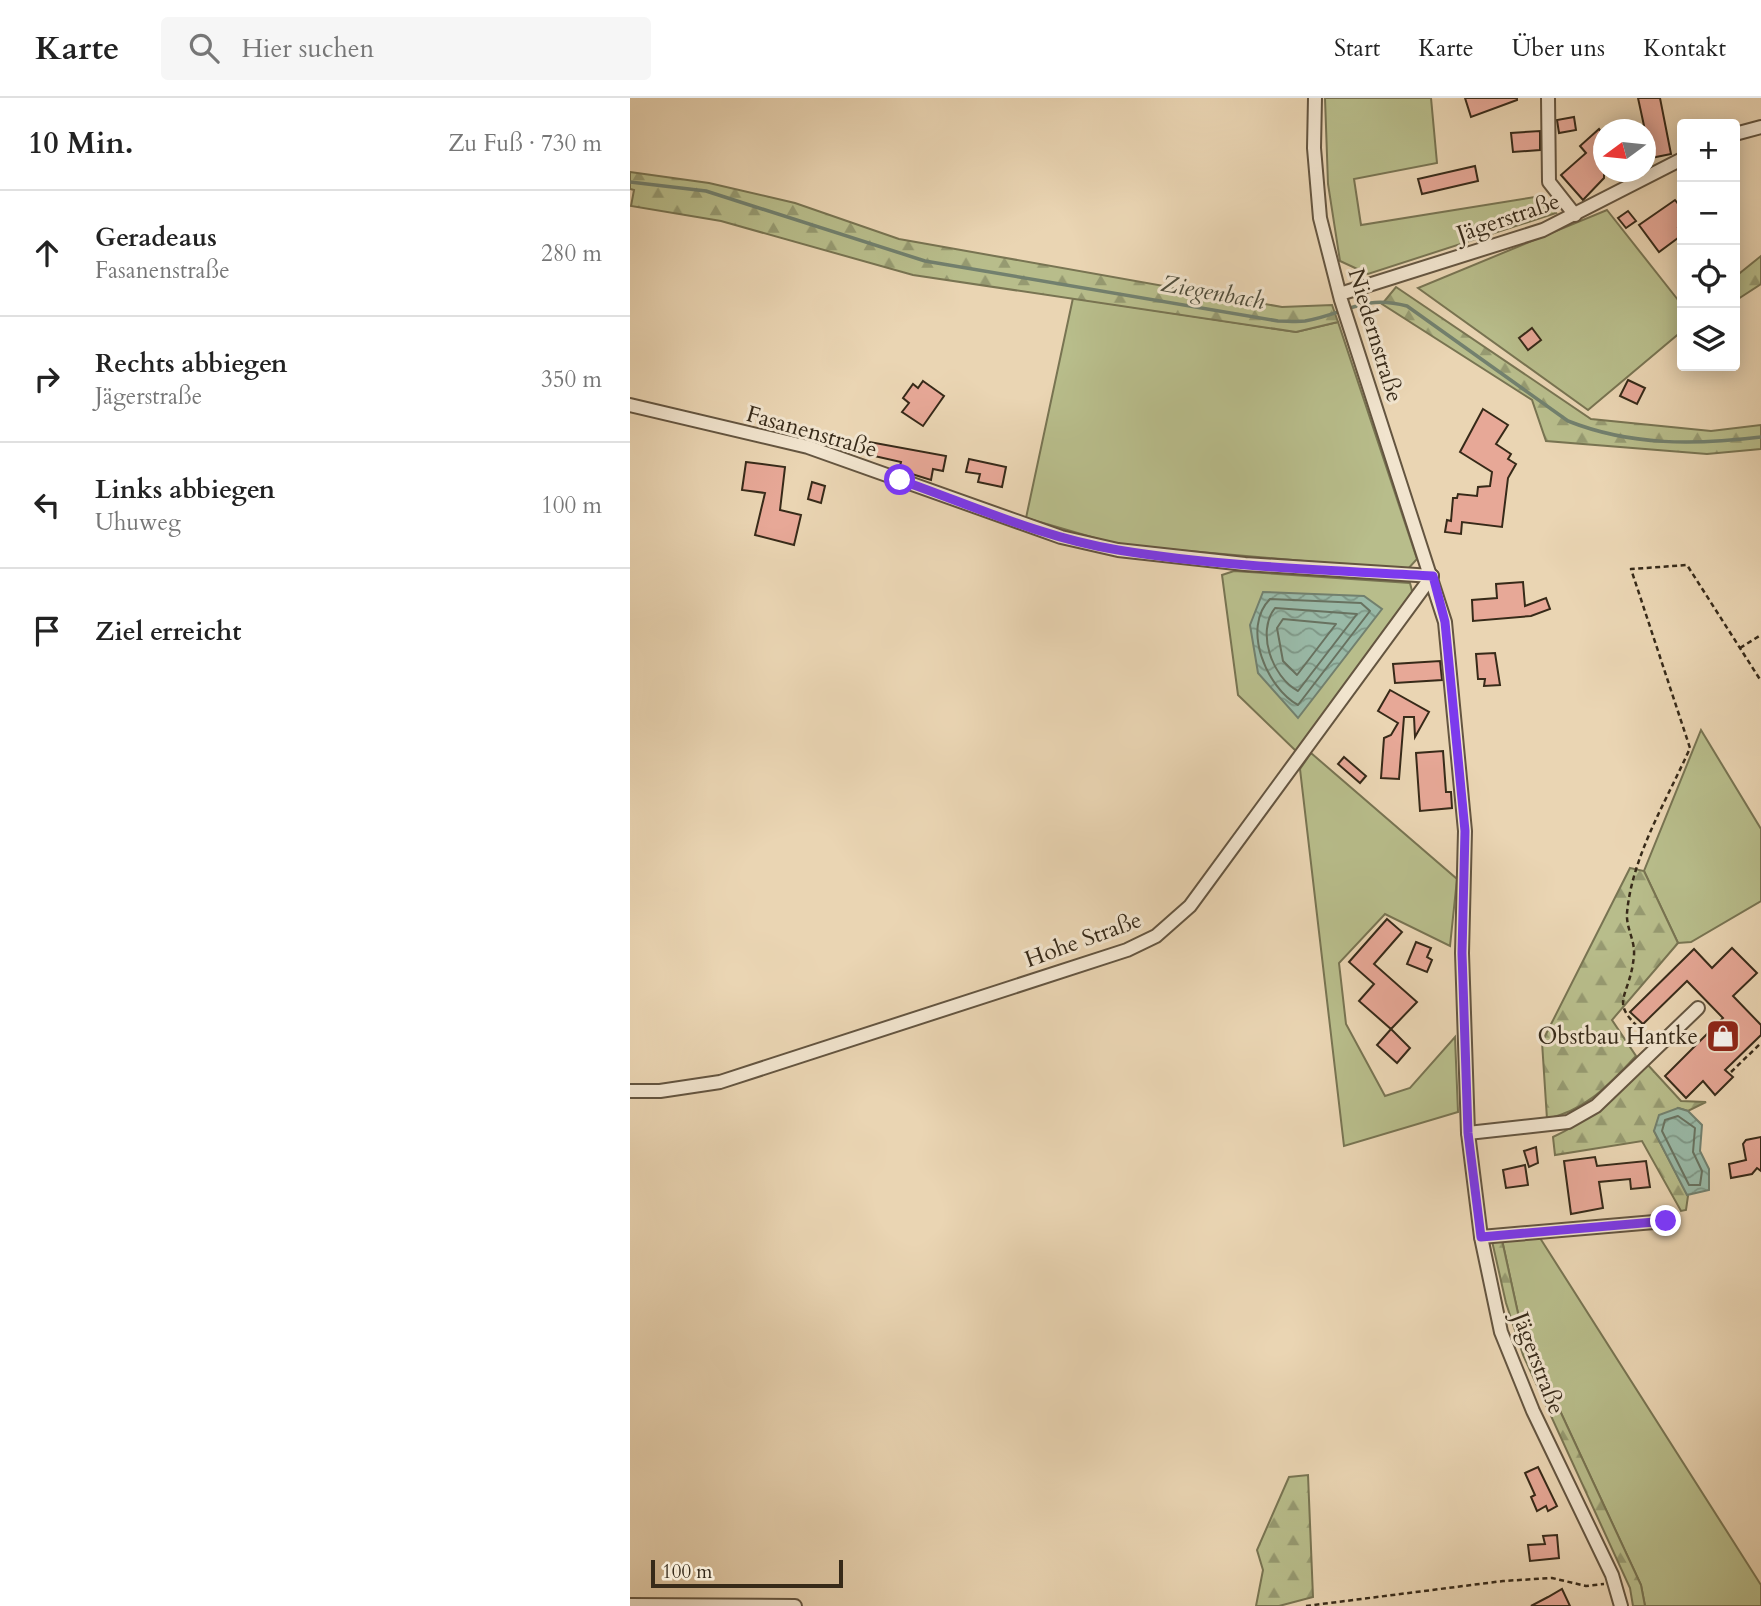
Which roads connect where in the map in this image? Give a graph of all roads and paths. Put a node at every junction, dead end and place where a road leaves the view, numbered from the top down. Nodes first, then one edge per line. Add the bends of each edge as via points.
1 (1315, 98) edge
2 (1548, 98) edge
3 (1761, 127) edge
4 (1740, 133) edge
5 (1677, 162) edge
6 (1575, 215) junction
7 (1340, 297) junction
8 (630, 405) edge
9 (1433, 576) junction
10 (1761, 635) edge
11 (1740, 648) junction
12 (1761, 681) edge
13 (1698, 1008) dead end
14 (1761, 1042) edge
15 (1660, 1046) junction
16 (1731, 1073) dead end
17 (630, 1091) edge
18 (1468, 1133) junction
19 (1666, 1221) dead end
20 (1481, 1237) junction
21 (1615, 1583) junction
22 (630, 1605) edge
23 (641, 1606) edge
24 (795, 1606) edge
25 (1306, 1606) edge
26 (1621, 1606) edge

1 - 7 street, Niedernstraße via 1320,218
2 - 6 street via 1549,182
3 - 4 street
5 - 6 street, Jägerstraße
6 - 7 street, Jägerstraße via 1543,230
7 - 9 street, Niedernstraße
8 - 9 street, Fasanenstraße via 808,447 1060,537 1118,550 1245,564
9 - 17 street, Hohe Straße via 1190,906 1156,936 1127,950 720,1082
9 - 18 street, Jägerstraße via 1445,622 1465,831 1462,953
10 - 11 path
11 - 12 path
11 - 15 path via 1687,565 1631,569 1690,748 1638,864 1627,911 1634,955 1621,1006 1626,1018
13 - 15 street
14 - 16 path
15 - 18 street via 1595,1106 1568,1122
18 - 20 street, Jägerstraße
19 - 20 street
20 - 21 street, Jägerstraße via 1500,1332
21 - 25 path via 1586,1586 1552,1578 1503,1581
21 - 26 street, Jägerstraße
22 - 23 street
23 - 24 street

